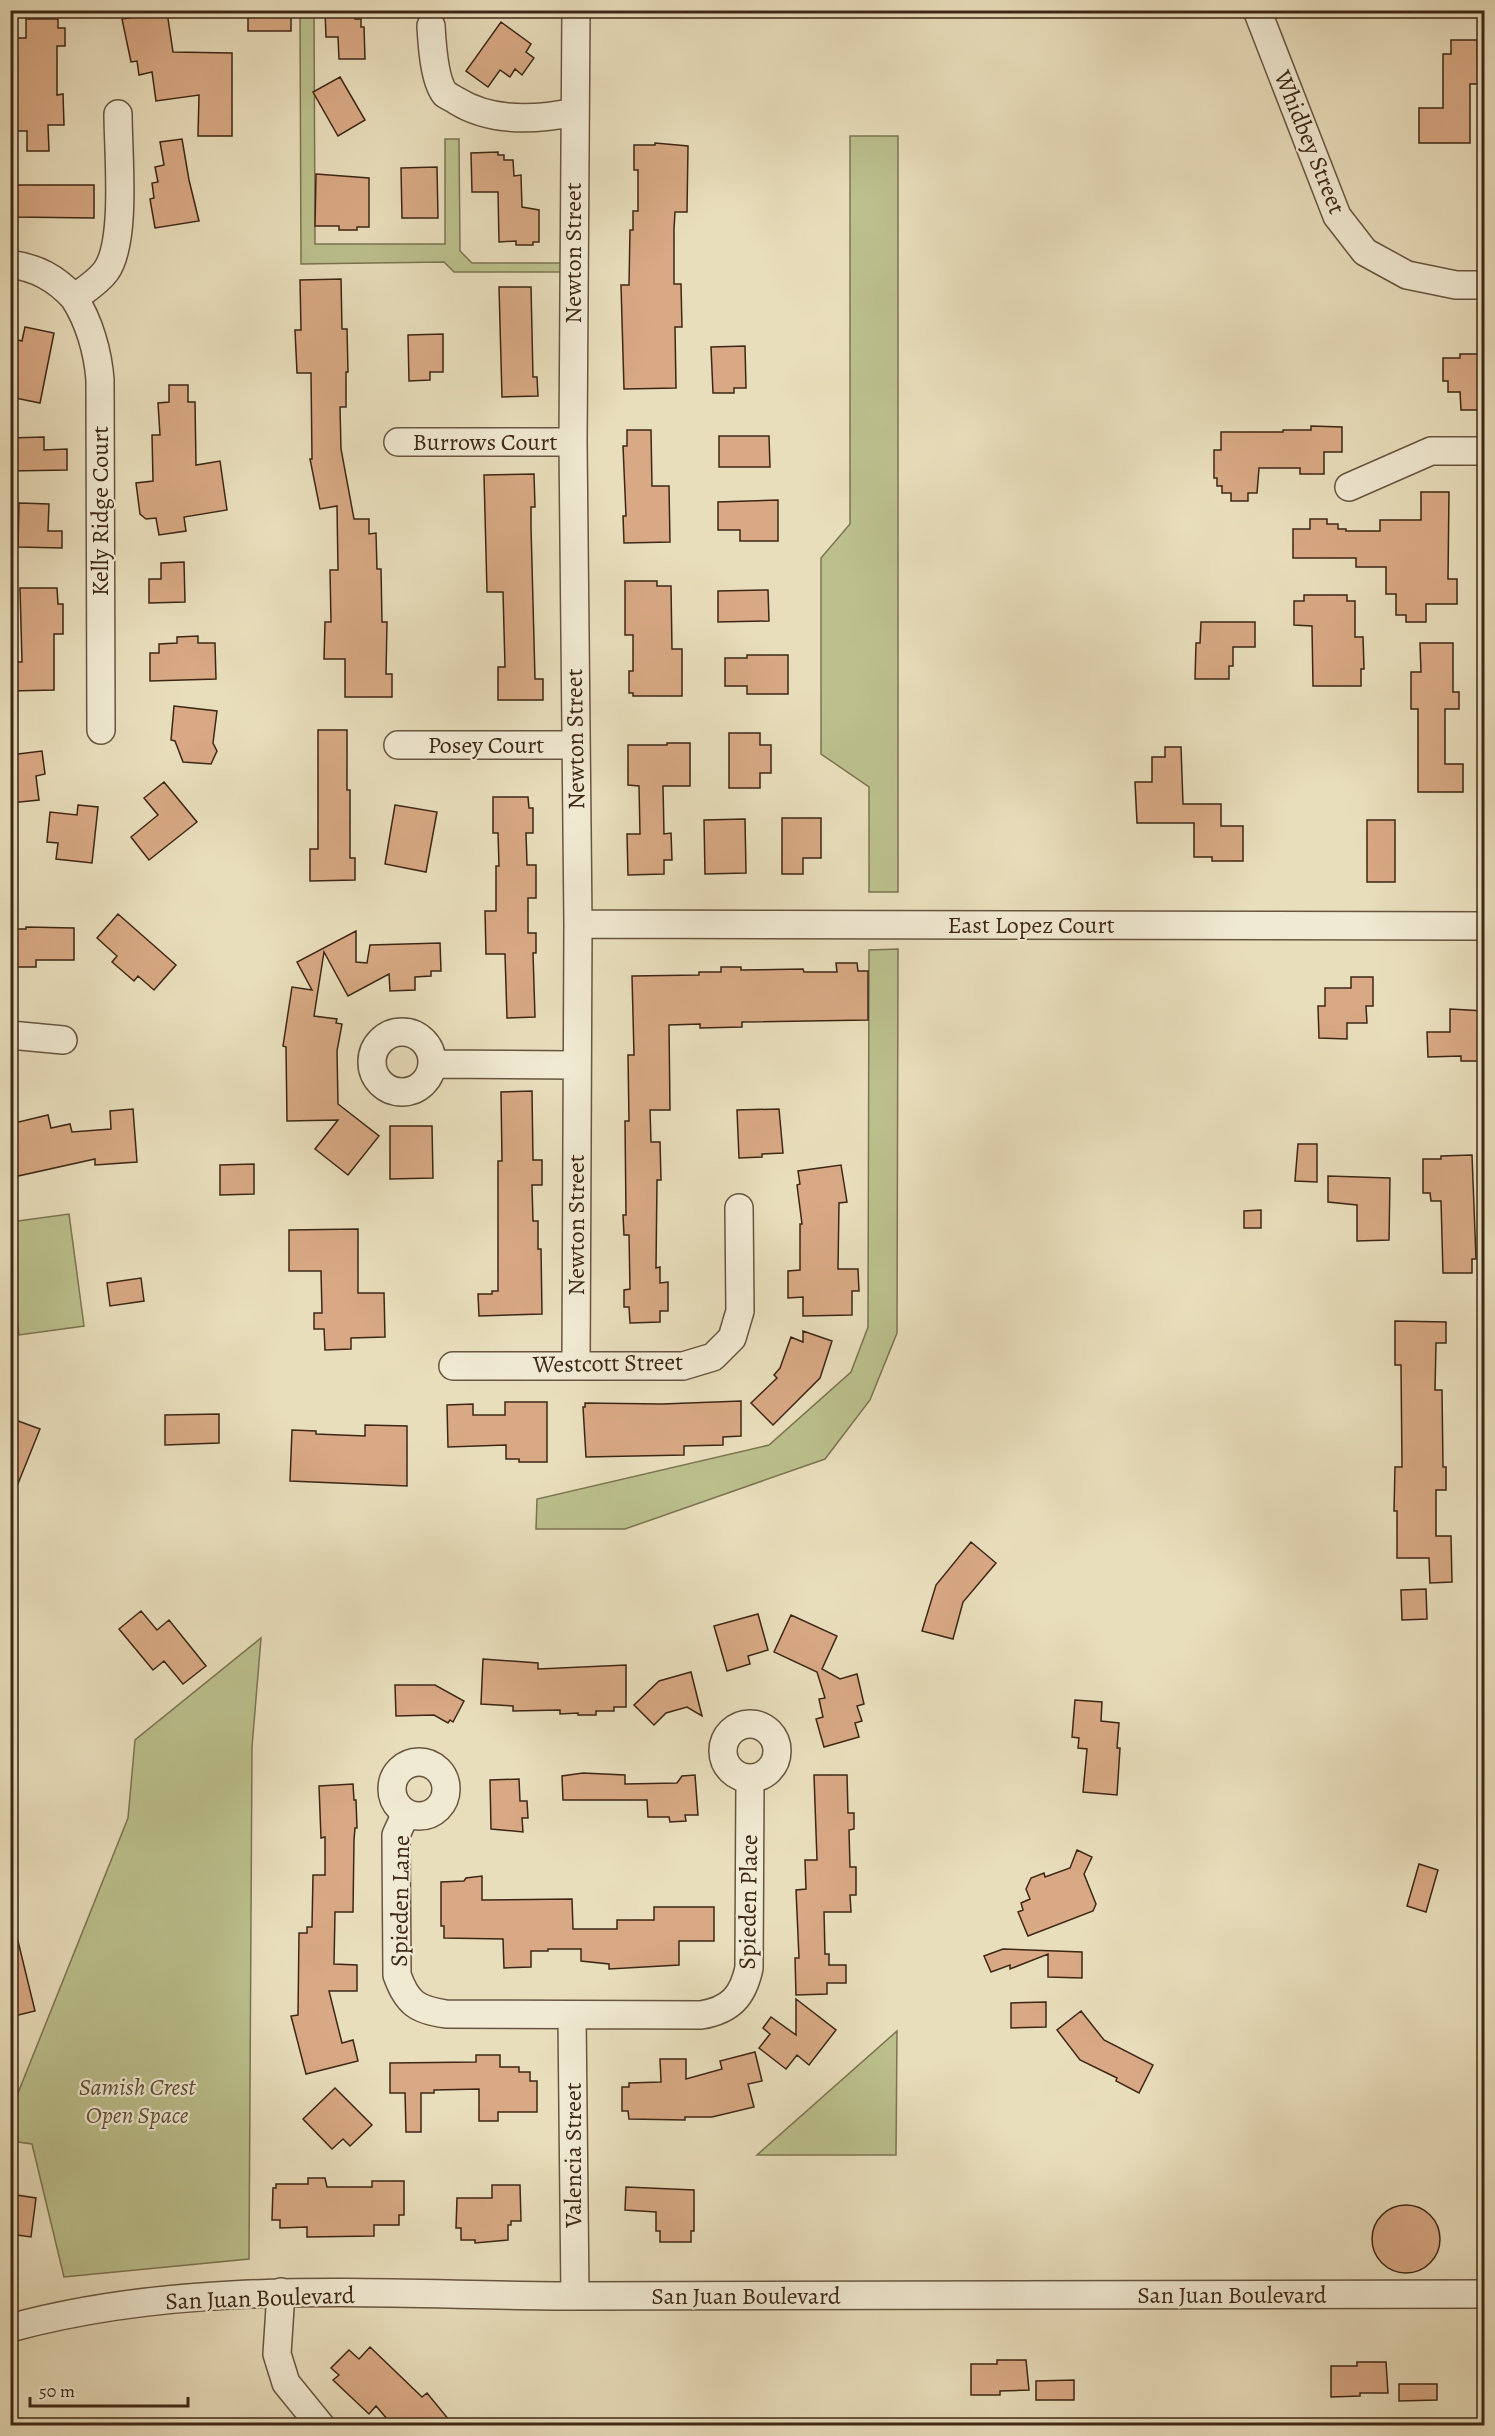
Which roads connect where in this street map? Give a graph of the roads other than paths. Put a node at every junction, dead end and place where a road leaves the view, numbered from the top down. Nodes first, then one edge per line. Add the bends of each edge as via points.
1 (576, 10) edge
2 (1257, 10) edge
3 (431, 26) dead end
4 (575, 112) junction
5 (118, 114) dead end
6 (10, 264) edge
7 (1485, 285) edge
8 (74, 298) junction
9 (398, 442) dead end
10 (573, 442) junction
11 (1485, 451) edge
12 (1349, 487) dead end
13 (101, 730) dead end
14 (398, 745) dead end
15 (575, 745) junction
16 (578, 924) junction
17 (1485, 926) edge
18 (10, 1035) edge
19 (63, 1040) dead end
20 (432, 1064) dead end
21 (576, 1065) junction
22 (738, 1208) dead end
23 (576, 1365) junction
24 (453, 1366) dead end
25 (750, 1778) dead end
26 (406, 1813) dead end
27 (572, 2015) junction
28 (281, 2292) junction
29 (1485, 2294) edge
30 (575, 2296) junction
31 (10, 2328) edge
32 (321, 2426) edge

1 - 4 street, Newton Street
2 - 7 street, Whidbey Street via 1337,216 1365,252 1407,275 1456,285
3 - 4 street via 434,63 445,93 471,109 494,115 545,118
4 - 10 street, Newton Street
5 - 8 street via 118,242 106,272
6 - 8 street via 51,277
8 - 13 street, Kelly Ridge Court via 94,344 100,380
9 - 10 street, Burrows Court
10 - 15 street, Newton Street
11 - 12 street via 1431,451
14 - 15 street, Posey Court
15 - 16 street, Newton Street
16 - 17 street, East Lopez Court
16 - 21 street, Newton Street
18 - 19 street
20 - 21 street
21 - 23 street, Newton Street
22 - 23 street, Westcott Street via 740,1311 732,1338 713,1357 683,1366
23 - 24 street, Westcott Street
25 - 27 street, Spieden Place via 749,1968 739,1995 718,2013
26 - 27 street, Spieden Lane via 396,1835 397,1975 414,2005 446,2014
27 - 30 street, Valencia Street
28 - 30 street, San Juan Boulevard
28 - 31 street, San Juan Boulevard via 115,2307
28 - 32 street via 277,2354 286,2384
29 - 30 street, San Juan Boulevard

